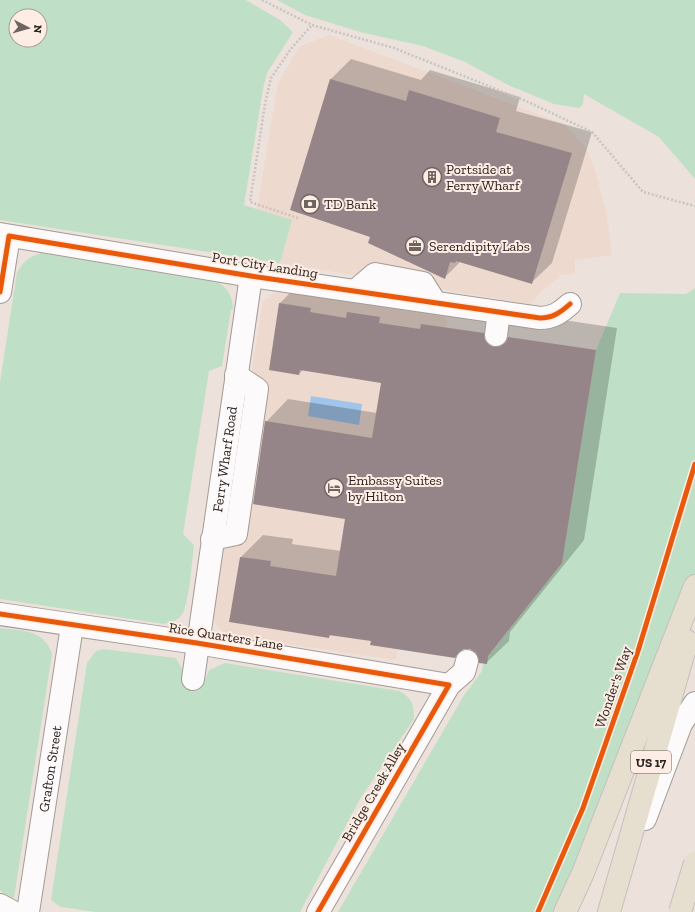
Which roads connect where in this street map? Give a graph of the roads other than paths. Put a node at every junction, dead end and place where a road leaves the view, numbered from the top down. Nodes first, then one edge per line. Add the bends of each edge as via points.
1 (5, 235) edge
2 (251, 276) junction
3 (0, 292) edge
4 (570, 304) dead end
5 (499, 312) junction
6 (496, 335) dead end
7 (695, 586) edge
8 (695, 613) edge
9 (0, 614) edge
10 (72, 626) junction
11 (197, 643) junction
12 (467, 660) dead end
13 (193, 679) dead end
14 (449, 685) junction
15 (695, 703) edge
16 (695, 863) edge
17 (0, 905) edge
18 (13, 912) edge
19 (28, 912) edge
20 (318, 912) edge
21 (565, 912) edge
22 (609, 912) edge
23 (680, 912) edge

1 - 2 street, Port City Landing
1 - 3 street, Port City Landing
2 - 5 street, Port City Landing
2 - 11 street, Ferry Wharf Road
4 - 5 street, Port City Landing via 549,318
5 - 6 street
7 - 21 highway via 583,873
8 - 22 highway, US 17
9 - 10 street, Rice Quarters Lane
10 - 11 street, Rice Quarters Lane
10 - 19 street, Grafton Street
11 - 13 street, Ferry Wharf Road
11 - 14 street, Rice Quarters Lane
12 - 14 street, Bridge Creek Alley via 464,672
14 - 20 street, Bridge Creek Alley
15 - 22 street via 680,724
16 - 23 highway, bridge
17 - 18 street

